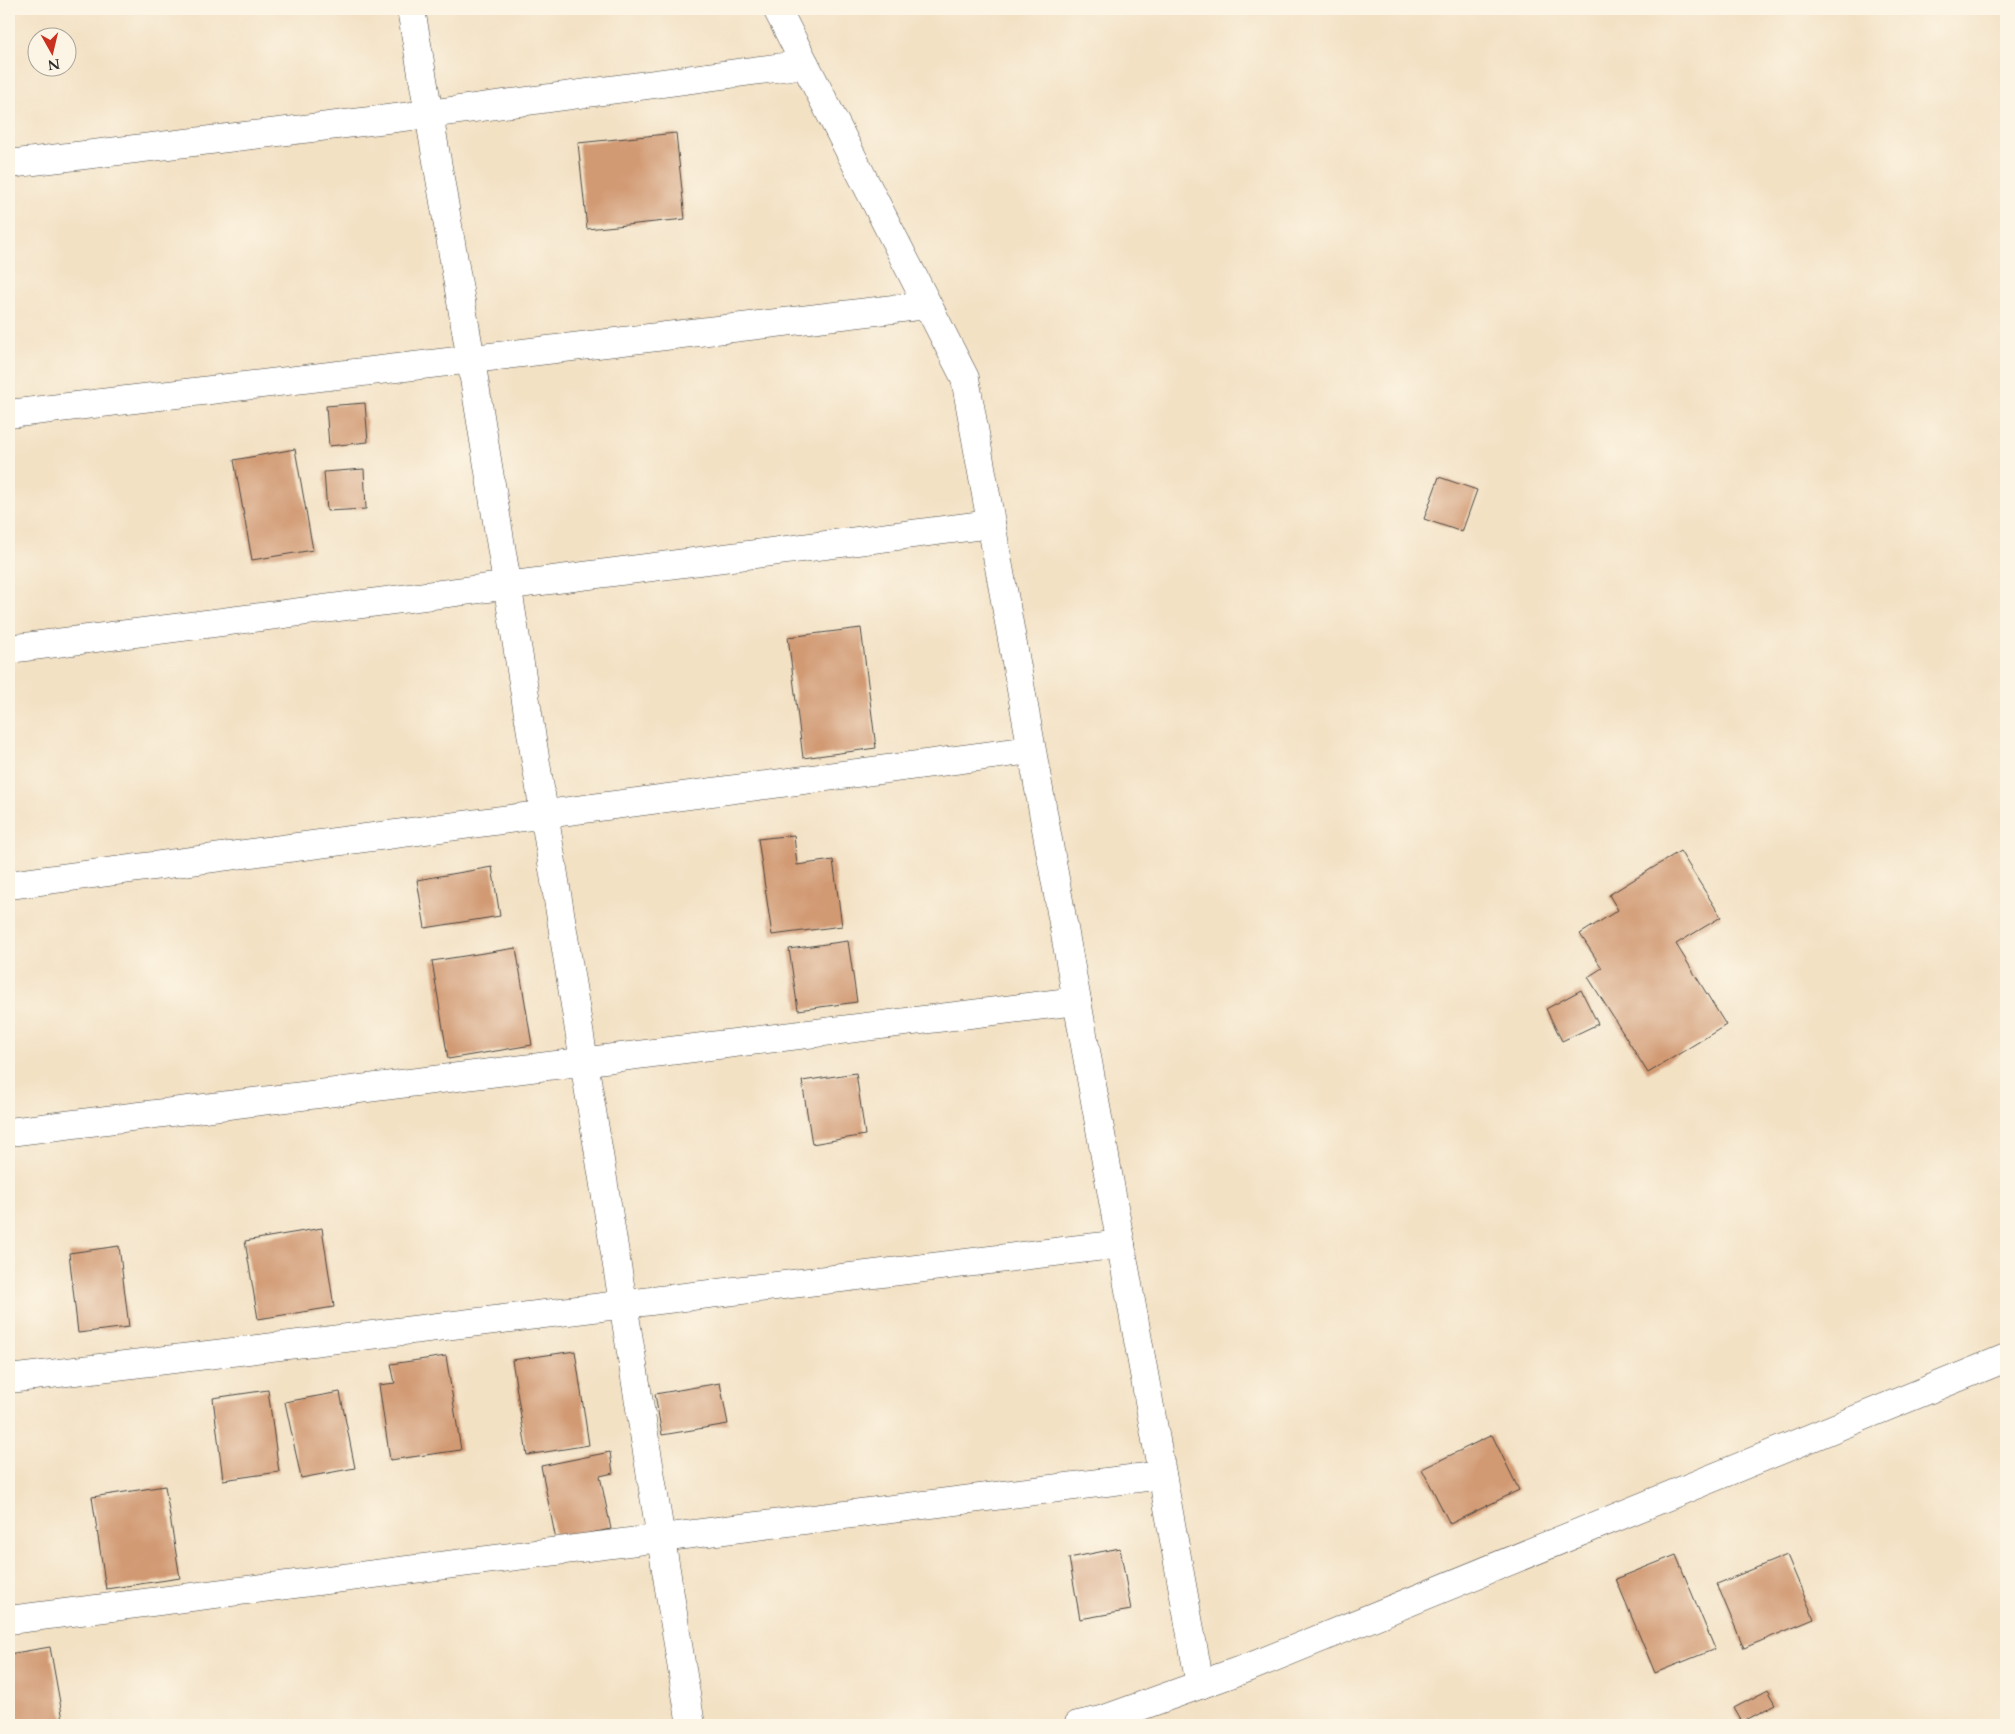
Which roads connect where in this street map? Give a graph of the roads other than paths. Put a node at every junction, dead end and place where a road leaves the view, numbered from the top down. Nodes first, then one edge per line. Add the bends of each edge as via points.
1 (411, 9) edge
2 (777, 9) edge
3 (805, 64) junction
4 (429, 114) junction
5 (9, 164) edge
6 (927, 305) junction
7 (471, 360) junction
8 (9, 414) edge
9 (991, 524) junction
10 (507, 586) junction
11 (9, 649) edge
12 (1031, 750) junction
13 (544, 814) junction
14 (9, 885) edge
15 (1077, 1002) junction
16 (584, 1062) junction
17 (9, 1132) edge
18 (1121, 1244) junction
19 (623, 1305) junction
20 (2006, 1358) edge
21 (9, 1379) edge
22 (1162, 1475) junction
23 (661, 1538) junction
24 (9, 1620) edge
25 (1200, 1685) junction
26 (691, 1725) edge
27 (1078, 1725) edge

1 - 4 street
2 - 3 street
3 - 4 street
3 - 6 street
4 - 5 street
4 - 7 street
6 - 7 street
6 - 9 street via 965,378
7 - 8 street
7 - 10 street
9 - 10 street
9 - 12 street
10 - 11 street
10 - 13 street
12 - 13 street
12 - 15 street
13 - 14 street
13 - 16 street
15 - 16 street
15 - 18 street
16 - 17 street
16 - 19 street
18 - 19 street
18 - 22 street
19 - 21 street
19 - 23 street
20 - 25 street
22 - 23 street
22 - 25 street
23 - 24 street
23 - 26 street
25 - 27 street via 1102,1720

